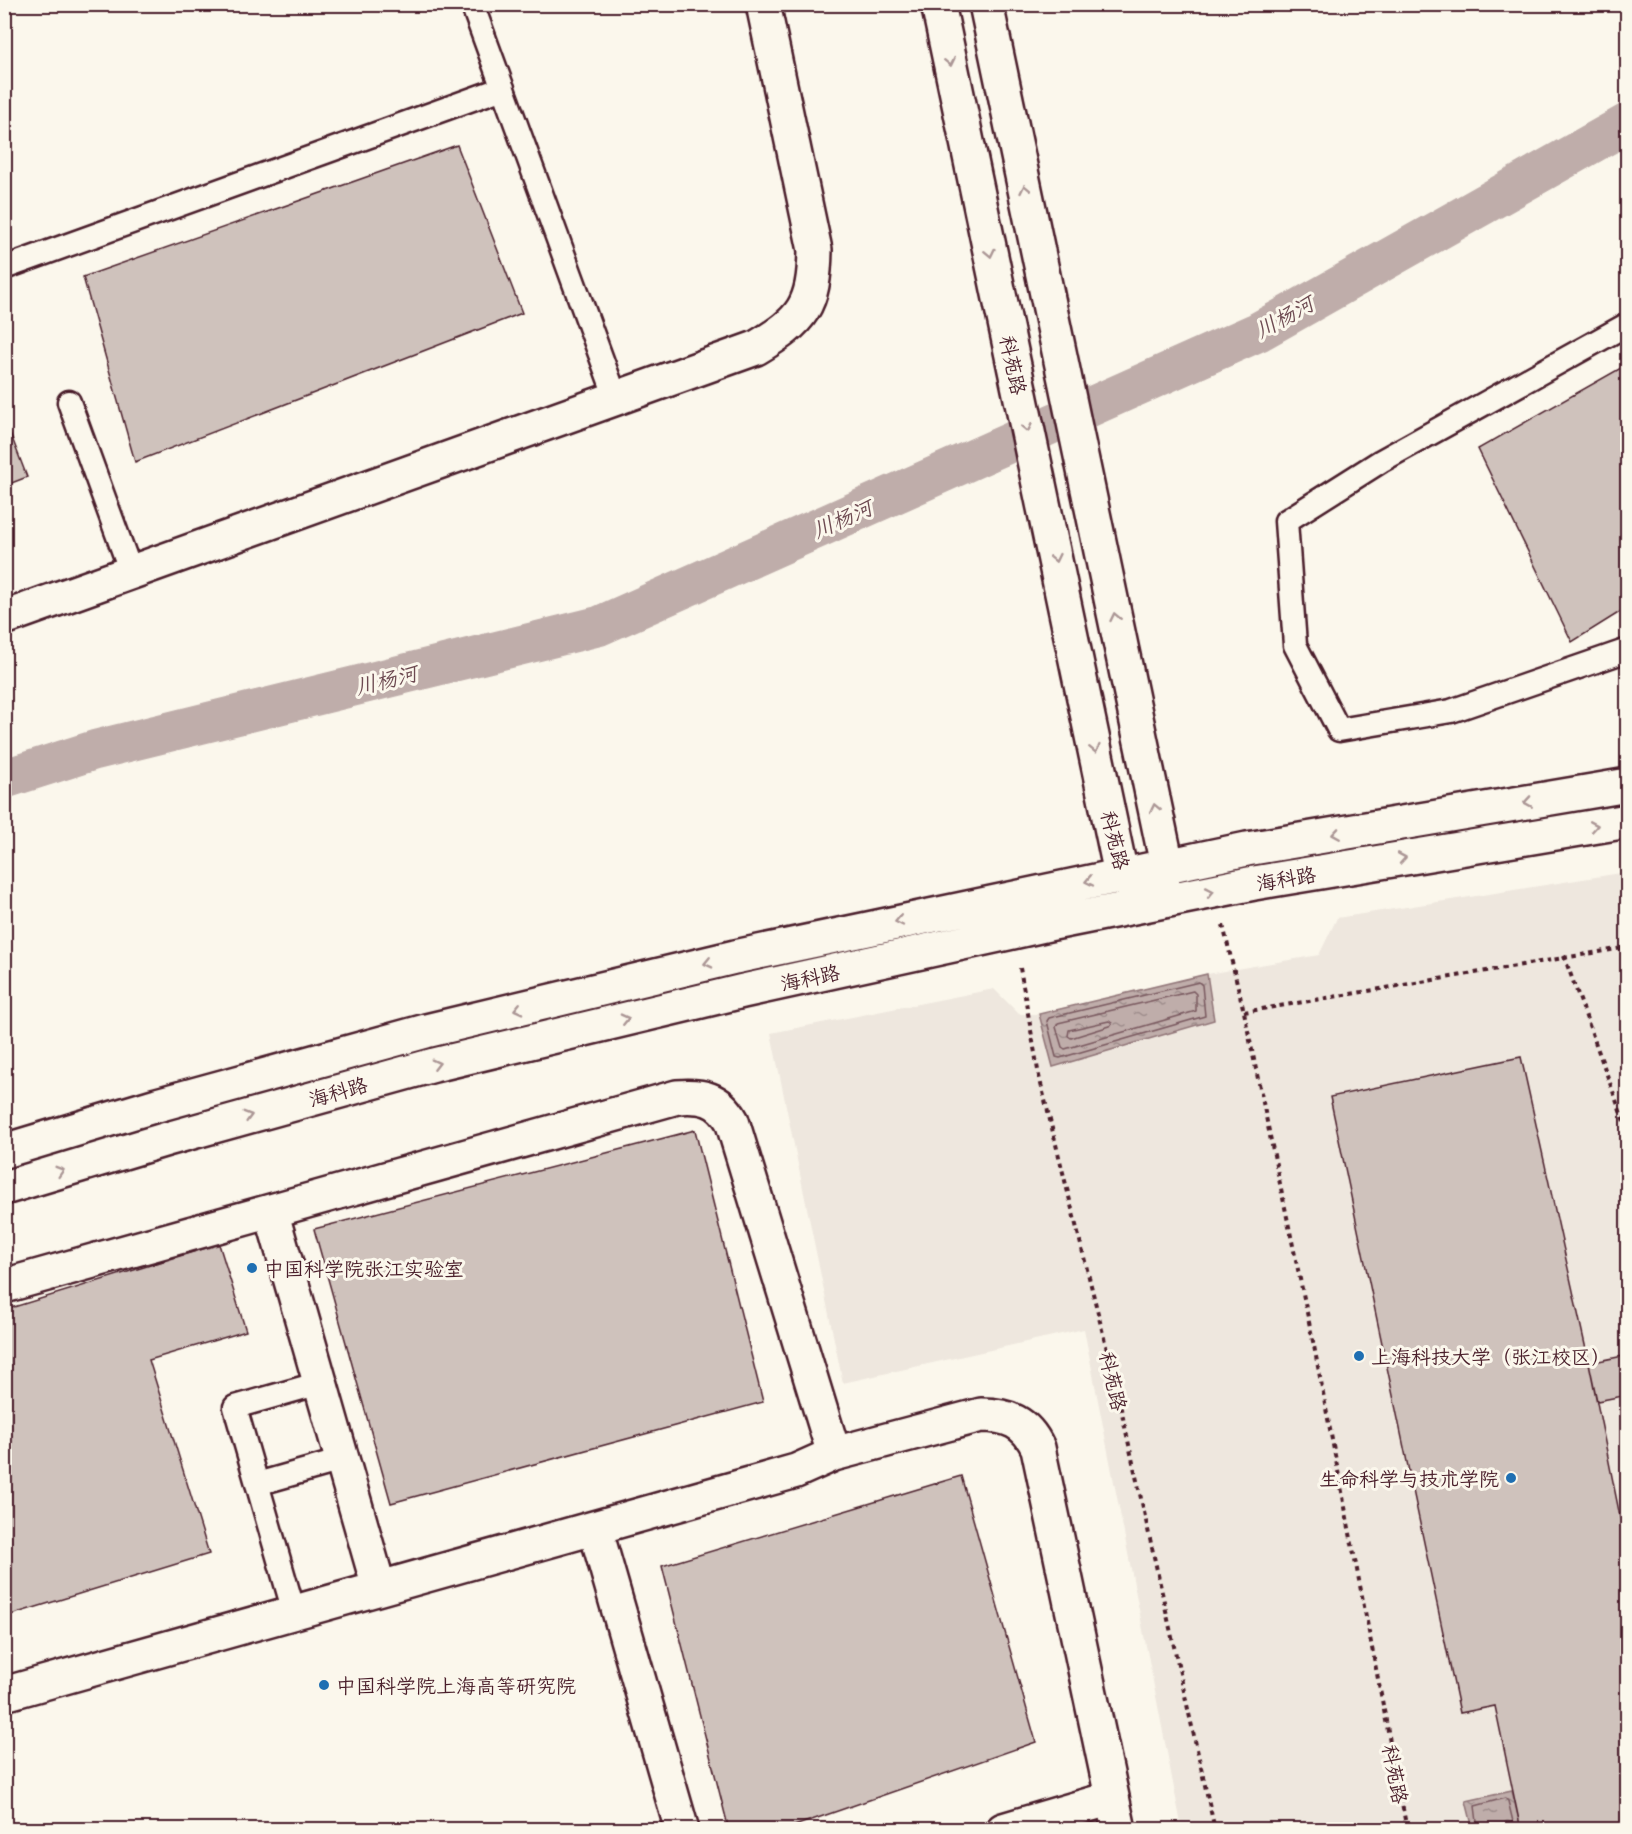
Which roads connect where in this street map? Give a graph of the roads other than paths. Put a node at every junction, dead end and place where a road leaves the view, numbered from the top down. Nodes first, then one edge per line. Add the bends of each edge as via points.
1 (472, 4) edge
2 (764, 4) edge
3 (938, 4) edge
4 (986, 4) edge
5 (503, 88) junction
6 (4, 268) edge
7 (1628, 324) edge
8 (616, 398) junction
9 (69, 402) dead end
10 (131, 572) junction
11 (4, 618) edge
12 (1628, 650) edge
13 (1628, 785) edge
14 (1628, 821) edge
15 (1167, 865) junction
16 (1121, 874) junction
17 (1153, 904) junction
18 (4, 1151) edge
19 (4, 1188) edge
20 (271, 1211) junction
21 (4, 1286) edge
22 (320, 1383) junction
23 (834, 1454) junction
24 (342, 1460) junction
25 (257, 1484) junction
26 (595, 1528) junction
27 (379, 1588) junction
28 (294, 1612) junction
29 (4, 1694) edge
30 (1116, 1814) edge
31 (681, 1830) edge
32 (1004, 1830) edge

1 - 5 lane
2 - 8 street via 815,250 814,281 807,306 788,330 756,348
3 -> 16 street, 科苑路
15 -> 4 street
5 - 6 lane
5 - 8 lane
7 - 12 lane via 1381,461 1286,521 1295,645 1340,730 1451,711
8 - 10 street
9 - 10 lane
10 - 11 street
13 -> 15 street, 海科路
17 -> 14 street, 海科路
15 - 16 street, 海科路
15 - 17 street
16 - 17 street, 科苑路
16 -> 18 street, 海科路 via 735,957 426,1031
19 -> 17 street, 海科路 via 434,1065 743,991
20 - 21 street
20 - 22 street
20 - 23 street via 677,1096 696,1095 713,1100 732,1121
22 - 24 street
22 - 25 lane via 236,1407
23 - 26 street via 796,1471
23 - 30 street via 981,1415 1002,1415 1031,1434 1038,1448
24 - 25 lane
24 - 27 street
25 - 28 lane
26 - 27 street
26 - 31 street
27 - 28 street
28 - 29 street
30 - 32 street

